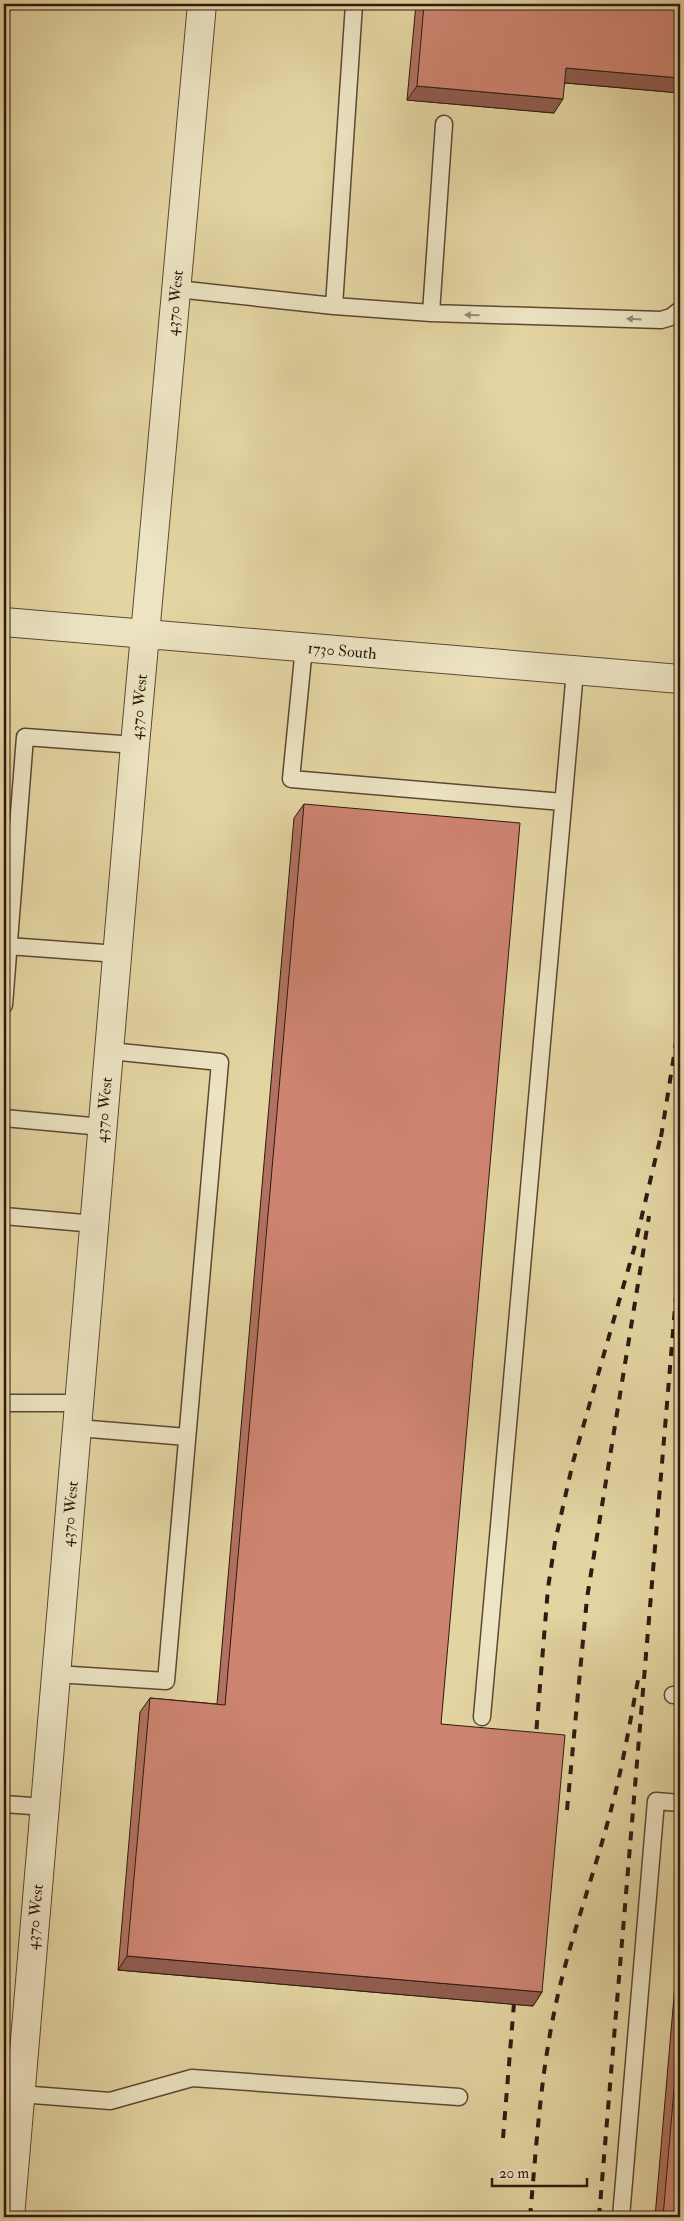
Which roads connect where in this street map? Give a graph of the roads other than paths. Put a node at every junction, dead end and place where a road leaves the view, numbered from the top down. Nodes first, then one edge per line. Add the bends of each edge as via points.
1 (202, 4) edge
2 (354, 4) edge
3 (444, 124) dead end
4 (176, 290) junction
5 (334, 306) junction
6 (680, 310) edge
7 (431, 313) junction
8 (4, 622) edge
9 (145, 634) junction
10 (304, 648) junction
11 (575, 671) junction
12 (680, 680) edge
13 (136, 745) junction
14 (563, 802) junction
15 (8, 946) junction
16 (118, 954) junction
17 (4, 1005) edge
18 (110, 1051) junction
19 (4, 1118) edge
20 (102, 1127) junction
21 (4, 1216) edge
22 (95, 1224) junction
23 (4, 1403) edge
24 (79, 1416) junction
25 (187, 1437) junction
26 (56, 1674) junction
27 (482, 1717) dead end
28 (680, 1803) edge
29 (4, 1804) edge
30 (45, 1807) junction
31 (20, 2094) junction
32 (459, 2097) dead end
33 (10, 2217) edge
34 (621, 2217) edge

1 - 4 street, 4370 West
2 - 5 lane
3 - 7 lane
4 - 5 lane
4 - 9 street, 4370 West
5 - 7 lane
6 -> 7 lane via 661,320
8 - 9 street, 1730 South
9 - 10 street, 1730 South
9 - 13 street, 4370 West
10 - 11 street, 1730 South
10 - 14 lane via 291,779
11 - 12 street, 1730 South
11 - 14 lane
13 - 15 lane via 25,737
13 - 16 street, 4370 West
14 - 27 lane
15 - 16 lane
15 - 17 lane
16 - 18 street, 4370 West
18 - 20 street, 4370 West
18 - 25 lane via 220,1062
19 - 20 lane
20 - 22 street, 4370 West
21 - 22 lane
22 - 24 street, 4370 West
23 - 24 lane
24 - 25 lane
24 - 26 street, 4370 West
25 - 26 lane via 166,1681
26 - 30 street, 4370 West
28 - 34 lane via 656,1801
29 - 30 lane
30 - 31 street, 4370 West
31 - 32 lane via 110,2101 192,2078
31 - 33 street, 4370 West

